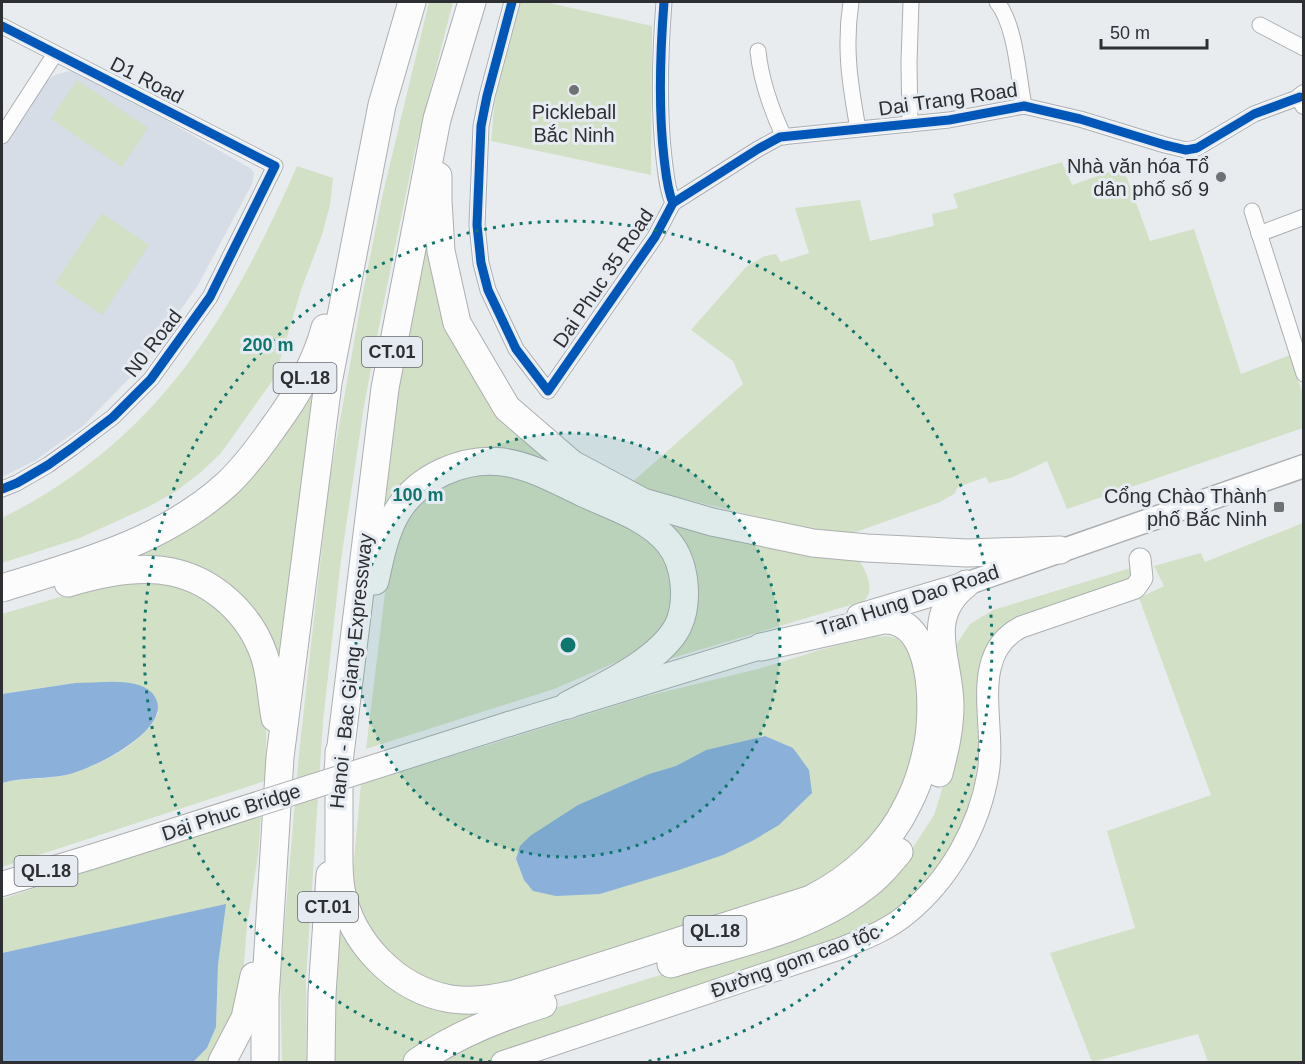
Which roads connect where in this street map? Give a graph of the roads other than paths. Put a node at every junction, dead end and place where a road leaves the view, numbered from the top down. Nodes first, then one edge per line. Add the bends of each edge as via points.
1 (472, 2) edge
2 (512, 2) edge
3 (664, 2) edge
4 (851, 2) edge
5 (911, 2) edge
6 (997, 2) edge
7 (411, 6) edge
8 (1260, 25) dead end
9 (2, 26) edge
10 (1304, 48) edge
11 (758, 51) dead end
12 (55, 54) junction
13 (1302, 99) edge
14 (1024, 106) junction
15 (910, 124) junction
16 (858, 129) junction
17 (2, 136) edge
18 (784, 137) junction
19 (275, 166) joint
20 (673, 203) junction
21 (1252, 211) dead end
22 (1304, 217) edge
23 (1259, 234) junction
24 (1304, 374) edge
25 (1304, 466) edge
26 (2, 489) edge
27 (1060, 550) junction
28 (1140, 560) dead end
29 (966, 584) junction
30 (2, 588) edge
31 (2, 605) edge
32 (761, 647) junction
33 (568, 705) junction
34 (345, 708) junction
35 (508, 724) joint
36 (339, 752) junction
37 (280, 757) junction
38 (274, 821) junction
39 (2, 884) edge
40 (222, 1062) edge
41 (265, 1062) edge
42 (321, 1062) edge
43 (417, 1062) edge
44 (502, 1062) edge

1 - 27 highway via 438,167 441,251 457,323 507,408 572,464 643,502 712,522 813,543 867,548 967,553
1 - 34 highway, Hanoi - Bac Giang Expressway / CT.01 via 437,119 385,388
2 - 20 street, Dai Phuc 35 Road via 481,126 477,225 488,290 516,349 548,391 656,237
3 - 20 street, Dai Phuc 35 Road via 660,128
4 - 16 street via 846,32
5 - 15 street
6 - 14 street via 1010,29
7 - 30 highway, QL.18 via 373,107 322,339 290,405 228,483 194,509 131,544
7 - 37 highway, CT.01 via 382,105 328,383
8 - 10 street
9 - 12 street, D1 Road
11 - 18 street via 760,74
12 - 17 street
12 - 19 street, D1 Road
13 - 14 street, Dai Trang Road via 1254,114 1190,150
14 - 15 street, Dai Trang Road
15 - 16 street, Dai Trang Road
16 - 18 street, Dai Trang Road
18 - 20 street, Dai Trang Road via 766,144
19 - 26 street, N0 Road via 214,289 151,379 113,417 72,448
21 - 23 street
22 - 23 street
23 - 24 street
25 - 27 main road, Tran Hung Dao Road
27 - 29 main road, Tran Hung Dao Road
28 - 44 main road, Đường gom cao tốc via 1142,578 1135,588 1021,627 1009,633 996,648 989,667 991,749 981,802 959,853 906,915 842,948
29 - 32 highway, Tran Hung Dao Road
29 - 43 highway via 950,602 940,630 950,688 950,725 933,793 910,837 865,887 791,927 495,1020 450,1040
31 - 37 highway via 116,572 172,573 209,587 241,615 263,653
32 - 33 highway, Tran Hung Dao Road / QL.18
32 - 36 highway, QL.18 via 883,620 902,623 916,637 925,658 930,689 928,741 911,798 888,836 853,872 811,898 508,996 461,1000 433,994 394,974 370,951 353,923 341,889
33 - 34 highway via 628,673 670,638 678,626 684,600 679,562 670,544 637,518 537,472 489,462 462,465 438,475 417,487 396,513 380,561
33 - 35 highway, Tran Hung Dao Road / QL.18
34 - 36 highway, Hanoi - Bac Giang Expressway / CT.01
35 - 39 highway, Dai Phuc Bridge / QL.18, bridge
36 - 42 highway, Hanoi - Bac Giang Expressway / CT.01
37 - 38 highway, CT.01
38 - 40 highway via 258,905 252,990 245,1018
38 - 41 highway, CT.01

